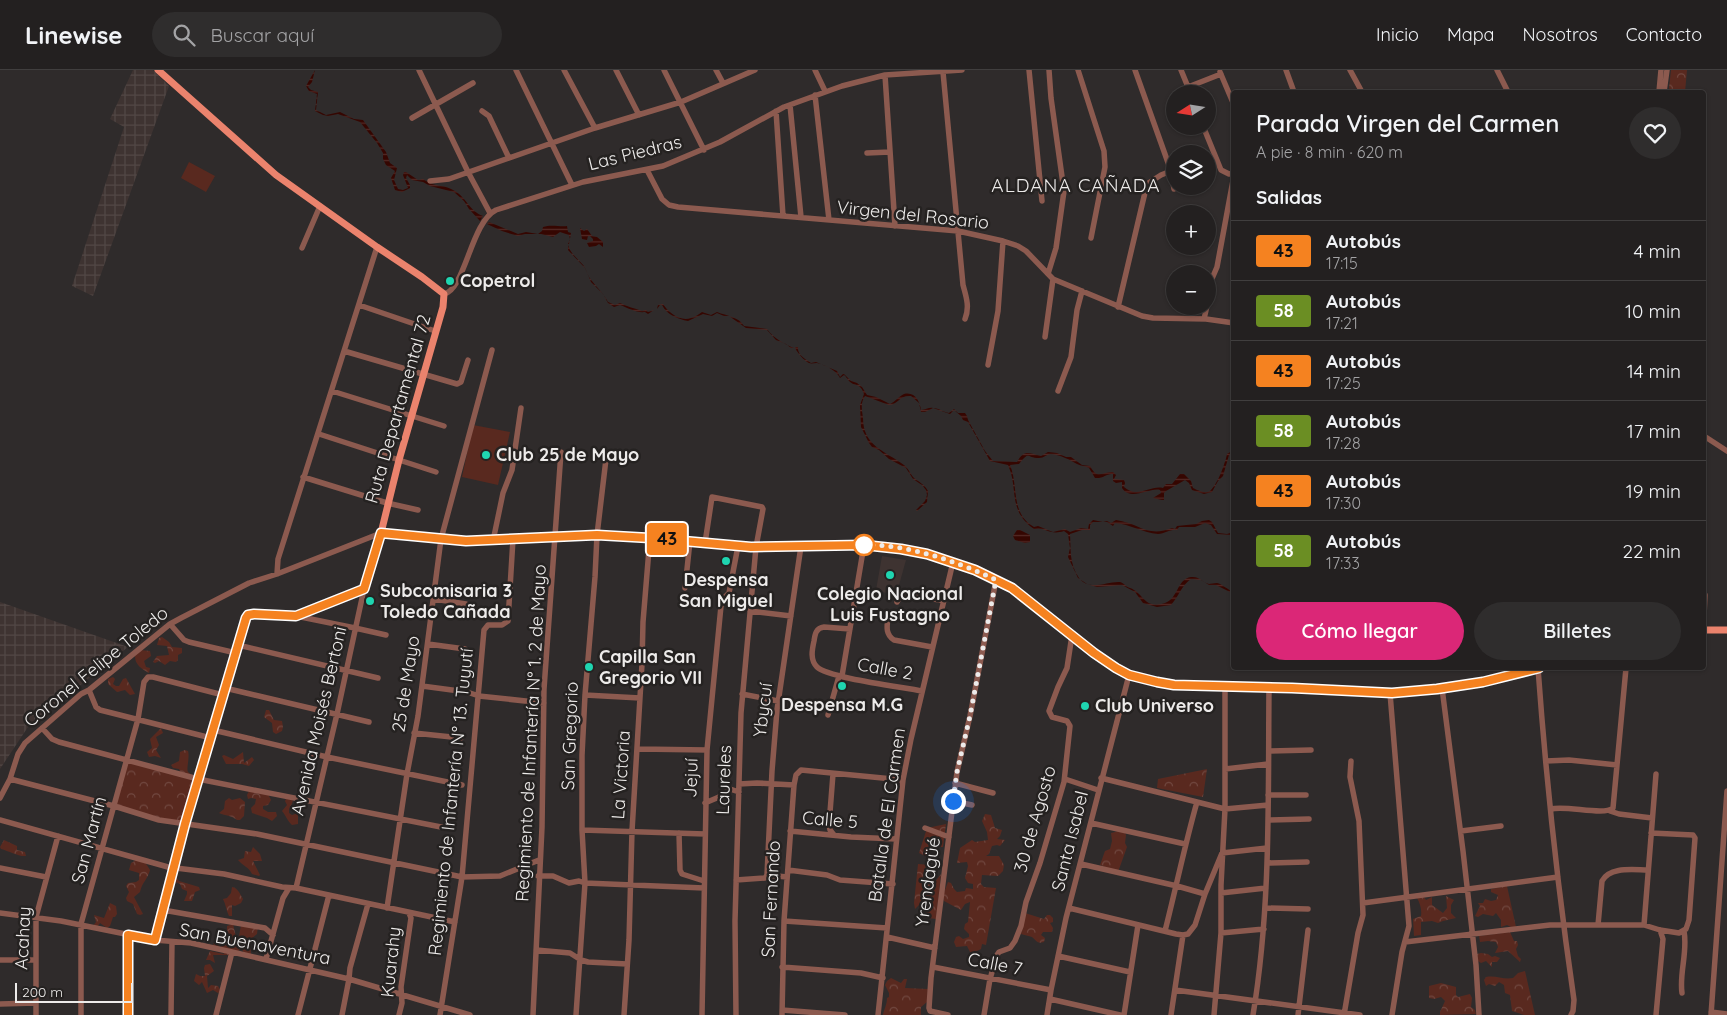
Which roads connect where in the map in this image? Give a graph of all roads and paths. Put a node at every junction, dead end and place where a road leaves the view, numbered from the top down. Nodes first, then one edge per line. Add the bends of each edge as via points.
1 (158, 70) edge
2 (420, 70) edge
3 (516, 70) edge
4 (564, 70) edge
5 (616, 70) edge
6 (664, 70) edge
7 (716, 70) edge
8 (755, 70) edge
9 (815, 70) edge
10 (962, 70) edge
11 (1029, 70) edge
12 (1049, 70) edge
13 (1078, 70) edge
14 (1135, 70) edge
15 (1181, 70) edge
16 (1286, 70) edge
17 (1350, 70) edge
18 (1497, 70) edge
19 (1661, 70) edge
20 (1667, 70) edge
21 (943, 72) junction
22 (1220, 72) edge
23 (885, 75) junction
24 (473, 83) dead end
25 (723, 83) junction
26 (1187, 85) edge
27 (1199, 85) edge
28 (1293, 90) edge
29 (1361, 90) edge
30 (1507, 90) edge
31 (1659, 90) edge
32 (1664, 90) edge
33 (825, 91) junction
34 (815, 95) junction
35 (1231, 98) edge
36 (681, 102) junction
37 (790, 105) junction
38 (436, 106) junction
39 (482, 111) dead end
40 (776, 111) junction
41 (639, 116) junction
42 (412, 118) dead end
43 (595, 128) junction
44 (1207, 135) edge
45 (552, 142) junction
46 (704, 150) junction
47 (890, 152) junction
48 (867, 153) dead end
49 (1166, 157) edge
50 (509, 158) junction
51 (647, 170) junction
52 (468, 172) junction
53 (1166, 173) edge
54 (1231, 174) edge
55 (430, 181) dead end
56 (572, 185) junction
57 (1231, 190) edge
58 (1042, 201) dead end
59 (320, 206) junction
60 (489, 215) junction
61 (783, 216) junction
62 (801, 217) junction
63 (829, 220) junction
64 (895, 226) junction
65 (958, 231) junction
66 (1091, 238) dead end
67 (1003, 241) junction
68 (377, 247) junction
69 (302, 248) dead end
70 (1216, 270) edge
71 (1050, 276) junction
72 (1082, 291) junction
73 (444, 294) junction
74 (358, 305) junction
75 (1118, 307) junction
76 (1205, 315) edge
77 (965, 319) dead end
78 (1204, 319) junction
79 (1231, 323) edge
80 (435, 331) junction
81 (1044, 337) dead end
82 (492, 350) dead end
83 (344, 351) junction
84 (468, 360) dead end
85 (988, 366) dead end
86 (423, 374) junction
87 (332, 391) junction
88 (1058, 391) dead end
89 (521, 408) dead end
90 (412, 416) junction
91 (444, 426) dead end
92 (319, 434) junction
93 (1706, 437) edge
94 (1727, 450) edge
95 (561, 452) dead end
96 (606, 458) dead end
97 (399, 460) junction
98 (436, 472) dead end
99 (303, 477) junction
100 (387, 503) junction
101 (418, 510) dead end
102 (381, 533) junction
103 (597, 535) junction
104 (556, 537) junction
105 (650, 538) junction
106 (441, 539) junction
107 (513, 539) junction
108 (493, 541) junction
109 (690, 541) junction
110 (705, 543) junction
111 (864, 545) junction
112 (738, 546) junction
113 (801, 546) junction
114 (756, 547) junction
115 (953, 562) junction
116 (277, 574) junction
117 (996, 580) junction
118 (685, 588) dead end
119 (364, 589) junction
120 (434, 599) junction
121 (944, 601) junction
122 (897, 602) dead end
123 (466, 604) dead end
124 (750, 611) junction
125 (296, 616) junction
126 (791, 616) junction
127 (888, 617) dead end
128 (170, 624) junction
129 (355, 628) junction
130 (850, 629) junction
131 (1706, 630) edge
132 (1727, 630) edge
133 (386, 635) dead end
134 (1072, 635) junction
135 (428, 644) junction
136 (238, 645) junction
137 (932, 647) junction
138 (465, 649) dead end
139 (236, 653) junction
140 (346, 670) junction
141 (1530, 670) edge
142 (1538, 670) edge
143 (1626, 670) edge
144 (1129, 675) junction
145 (840, 676) junction
146 (378, 678) dead end
147 (422, 686) junction
148 (1225, 687) junction
149 (1269, 687) junction
150 (225, 688) junction
151 (1442, 688) junction
152 (89, 690) junction
153 (922, 691) junction
154 (1390, 693) junction
155 (742, 694) junction
156 (223, 695) junction
157 (585, 695) junction
158 (479, 696) junction
159 (640, 698) junction
160 (778, 701) junction
161 (544, 703) junction
162 (337, 714) junction
163 (828, 715) dead end
164 (138, 719) junction
165 (370, 722) dead end
166 (42, 728) junction
167 (213, 730) junction
168 (414, 733) junction
169 (211, 738) junction
170 (461, 738) dead end
171 (638, 749) junction
172 (707, 750) junction
173 (1311, 750) dead end
174 (1268, 751) junction
175 (327, 758) junction
176 (126, 761) junction
177 (1351, 761) dead end
178 (1546, 761) junction
179 (1268, 764) junction
180 (1617, 765) junction
181 (1225, 769) junction
182 (407, 774) junction
183 (833, 774) junction
184 (1656, 774) dead end
185 (796, 775) junction
186 (1102, 778) junction
187 (10, 779) junction
188 (1065, 779) junction
189 (198, 780) junction
190 (903, 780) junction
191 (955, 783) junction
192 (739, 784) junction
193 (772, 784) junction
194 (787, 784) junction
195 (462, 785) dead end
196 (794, 785) junction
197 (1098, 790) junction
198 (1727, 791) edge
199 (739, 792) junction
200 (993, 793) dead end
201 (1268, 795) junction
202 (1306, 795) dead end
203 (0, 798) edge
204 (953, 801) junction
205 (316, 802) junction
206 (1197, 802) junction
207 (705, 803) junction
208 (972, 805) dead end
209 (1268, 805) junction
210 (114, 806) junction
211 (1551, 809) junction
212 (1225, 810) junction
213 (1610, 811) junction
214 (1652, 818) junction
215 (0, 820) edge
216 (399, 820) junction
217 (1268, 820) junction
218 (1309, 820) dead end
219 (1091, 823) junction
220 (185, 824) junction
221 (1501, 826) dead end
222 (446, 828) dead end
223 (925, 828) dead end
224 (582, 830) junction
225 (632, 831) junction
226 (790, 831) junction
227 (1460, 831) junction
228 (679, 833) junction
229 (1651, 833) junction
230 (705, 834) junction
231 (834, 835) junction
232 (58, 836) junction
233 (950, 837) junction
234 (896, 839) junction
235 (1185, 844) junction
236 (306, 845) junction
237 (1267, 848) junction
238 (102, 849) junction
239 (1222, 853) junction
240 (539, 860) junction
241 (1307, 862) dead end
242 (1267, 863) junction
243 (393, 864) junction
244 (1081, 864) junction
245 (173, 867) junction
246 (0, 868) edge
247 (788, 870) junction
248 (1648, 870) junction
249 (538, 876) junction
250 (46, 877) junction
251 (462, 877) junction
252 (766, 877) junction
253 (787, 877) junction
254 (1558, 877) junction
255 (736, 880) junction
256 (1210, 881) junction
257 (585, 883) junction
258 (893, 884) junction
259 (630, 885) junction
260 (704, 885) junction
261 (1221, 885) junction
262 (1177, 886) junction
263 (289, 888) junction
264 (296, 888) junction
265 (1266, 888) junction
266 (1467, 889) junction
267 (1221, 893) junction
268 (1205, 894) junction
269 (329, 895) junction
270 (1406, 897) junction
271 (1363, 903) junction
272 (368, 904) junction
273 (387, 908) junction
274 (1069, 908) junction
275 (1266, 908) junction
276 (1308, 909) dead end
277 (163, 910) junction
278 (409, 913) junction
279 (0, 914) edge
280 (36, 917) junction
281 (784, 921) junction
282 (455, 922) junction
283 (81, 924) junction
284 (1563, 924) junction
285 (1598, 924) junction
286 (1138, 925) junction
287 (1644, 925) junction
288 (275, 926) junction
289 (265, 928) junction
290 (887, 928) junction
291 (1264, 929) junction
292 (1308, 930) dead end
293 (1660, 930) junction
294 (1165, 931) junction
295 (1684, 931) junction
296 (1668, 932) junction
297 (1221, 933) junction
298 (1472, 934) junction
299 (128, 935) junction
300 (273, 935) junction
301 (1183, 935) junction
302 (886, 937) junction
303 (1663, 939) junction
304 (155, 940) junction
305 (172, 942) junction
306 (1405, 942) junction
307 (935, 948) junction
308 (536, 950) junction
309 (232, 952) junction
310 (1058, 956) junction
311 (266, 959) junction
312 (0, 960) edge
313 (36, 960) junction
314 (581, 960) junction
315 (627, 964) junction
316 (782, 966) junction
317 (933, 967) junction
318 (310, 969) junction
319 (1130, 972) junction
320 (883, 978) junction
321 (350, 979) junction
322 (990, 979) junction
323 (1051, 990) junction
324 (1175, 990) junction
325 (1682, 993) dead end
326 (401, 995) junction
327 (1217, 997) junction
328 (1050, 999) junction
329 (1255, 1001) junction
330 (36, 1003) junction
331 (0, 1004) edge
332 (442, 1006) junction
333 (1300, 1007) junction
334 (782, 1013) edge
335 (1344, 1014) edge
336 (1573, 1014) edge
337 (1711, 1014) edge
338 (1727, 1014) edge
339 (36, 1015) edge
340 (81, 1015) edge
341 (128, 1015) edge
342 (171, 1015) edge
343 (216, 1015) edge
344 (298, 1015) edge
345 (342, 1015) edge
346 (399, 1015) edge
347 (440, 1015) edge
348 (468, 1015) edge
349 (532, 1015) edge
350 (576, 1015) edge
351 (624, 1015) edge
352 (702, 1015) edge
353 (736, 1015) edge
354 (845, 1015) edge
355 (878, 1015) edge
356 (948, 1015) edge
357 (984, 1015) edge
358 (1047, 1015) edge
359 (1122, 1015) edge
360 (1171, 1015) edge
361 (1214, 1015) edge
362 (1253, 1015) edge
363 (1298, 1015) edge
364 (1360, 1015) edge
365 (1392, 1015) edge
366 (1479, 1015) edge
367 (1656, 1015) edge

1 - 59 main road via 276,174
2 - 38 street
3 - 45 street
4 - 43 street
5 - 41 street
6 - 36 street
7 - 25 street
8 - 25 street
9 - 33 street
10 - 21 street, Las Piedras
11 - 58 street
12 - 71 street via 1064,191
13 - 66 street via 1104,151
14 - 49 street
15 - 26 street
16 - 28 street
17 - 29 street
18 - 30 street
19 - 31 street
20 - 32 street
21 - 23 street, Las Piedras
21 - 65 street
22 - 27 street
22 - 35 street
23 - 33 street, Las Piedras
23 - 47 street
24 - 38 street
25 - 36 street
33 - 34 street, Las Piedras
34 - 37 street, Las Piedras
34 - 63 street
36 - 41 street
36 - 46 street
37 - 40 street, Las Piedras
37 - 62 street
38 - 42 street
38 - 52 street
39 - 50 street via 489,116
40 - 46 street, Las Piedras
40 - 61 street
41 - 43 street
43 - 45 street
44 - 54 street via 1221,170
45 - 50 street
45 - 56 street
46 - 51 street, Las Piedras
47 - 48 street
47 - 64 street
50 - 52 street
51 - 56 street, Las Piedras
51 - 61 street, Virgen del Rosario via 658,193 669,205
52 - 55 street
52 - 60 street
53 - 75 street via 1147,184
56 - 60 street, Las Piedras
57 - 70 street
59 - 68 main road
59 - 69 street
60 - 73 street via 469,251 456,284
61 - 62 street, Virgen del Rosario
62 - 63 street, Virgen del Rosario
63 - 64 street, Virgen del Rosario
64 - 65 street, Virgen del Rosario
65 - 67 street, Virgen del Rosario
65 - 77 street via 968,306
67 - 71 street, Virgen del Rosario via 1026,251
67 - 85 street via 998,311
68 - 73 main road
68 - 74 street
71 - 72 street, Virgen del Rosario
71 - 81 street
72 - 75 street, Virgen del Rosario
72 - 88 street via 1071,357
73 - 80 main road, Ruta Departamental 72
74 - 80 street
74 - 83 street
75 - 78 street, Virgen del Rosario via 1153,318
76 - 78 street
78 - 79 street, Virgen del Rosario
80 - 86 main road, Ruta Departamental 72
82 - 106 street, 25 de Mayo
83 - 86 street
83 - 87 street
84 - 86 street via 459,384
86 - 90 main road, Ruta Departamental 72
87 - 90 street
87 - 92 street
89 - 108 street via 512,470
90 - 91 street
90 - 97 main road, Ruta Departamental 72
92 - 97 street
92 - 99 street
93 - 94 street
95 - 104 street, Regimiento de Infantería N° 1. 2 de Mayo
96 - 103 street, San Gregorio
97 - 98 street
97 - 100 main road, Ruta Departamental 72
99 - 100 street
99 - 116 street via 278,559
100 - 101 street
100 - 102 main road, Ruta Departamental 72
102 - 106 main road
102 - 116 street, Coronel Felipe Toledo
102 - 119 street, Avenida Moisés Bertoni
103 - 104 main road
103 - 105 main road
103 - 157 street, San Gregorio
104 - 107 main road
104 - 161 street, Regimiento de Infantería N° 1. 2 de Mayo
105 - 109 main road
105 - 159 street, La Victoria
106 - 108 main road
106 - 120 street, 25 de Mayo
107 - 108 main road
107 - 158 street, Regimiento de Infantería N° 13. Tuyutí via 508,621 485,627
109 - 110 main road
109 - 118 street
110 - 112 main road
110 - 114 street, Laureles via 711,499 714,497 762,507 764,512
111 - 113 main road
111 - 115 main road via 901,549
111 - 130 street
112 - 114 main road
112 - 172 street, Jejuí via 729,592 721,606
113 - 114 main road
113 - 126 street, Ybycuí
114 - 124 street, Laureles
115 - 117 main road
115 - 121 street, Batalla de El Carmen
116 - 128 street, Coronel Felipe Toledo via 249,583
117 - 134 main road via 1012,588
117 - 191 street, Yrendagüé
119 - 125 street
119 - 129 street, Avenida Moisés Bertoni
120 - 123 street
120 - 135 street, 25 de Mayo
121 - 122 street via 904,593 898,596
121 - 137 street, Batalla de El Carmen
124 - 126 street
124 - 155 street, Laureles
125 - 129 street
125 - 136 street via 248,615
126 - 160 street, Ybycuí
127 - 137 street via 889,637
128 - 139 street via 184,640
128 - 152 street, Coronel Felipe Toledo
129 - 133 street
129 - 140 street, Avenida Moisés Bertoni
130 - 145 street
130 - 145 street, Calle 2 via 820,628 814,636 812,653 816,666
131 - 132 main road
134 - 144 main road
134 - 188 street, 30 de Agosto via 1067,668 1049,713 1067,721 1070,726
135 - 138 street
135 - 147 street, 25 de Mayo
136 - 139 street
136 - 140 street
137 - 153 street, Batalla de El Carmen
139 - 150 street
140 - 146 street
140 - 162 street, Avenida Moisés Bertoni
141 - 151 main road
142 - 178 street
143 - 180 street
144 - 148 main road via 1174,685
144 - 186 street, Santa Isabel
145 - 153 street, Calle 2
145 - 163 street
147 - 158 street
147 - 168 street, 25 de Mayo
148 - 149 main road
148 - 181 street
149 - 154 main road
149 - 174 street
150 - 156 street
150 - 162 street
151 - 154 main road
151 - 227 street
152 - 164 street via 100,710
152 - 166 street, Coronel Felipe Toledo
153 - 190 street, Batalla de El Carmen
154 - 270 street
155 - 160 street
155 - 192 street, Laureles
156 - 164 street, San Martín via 148,677 144,682
156 - 167 street
157 - 159 street
157 - 224 street, San Gregorio
158 - 161 street
158 - 251 street, Regimiento de Infantería N° 13. Tuyutí
159 - 171 street, La Victoria
160 - 193 street, Ybycuí
161 - 240 street, Regimiento de Infantería N° 1. 2 de Mayo
162 - 165 street
162 - 175 street, Avenida Moisés Bertoni
164 - 169 street
164 - 176 street, San Martín
166 - 176 street via 52,740
166 - 187 street, Coronel Felipe Toledo via 21,748
167 - 169 street
167 - 175 street
168 - 170 street
168 - 182 street, 25 de Mayo
169 - 189 street
171 - 172 street
171 - 225 street, La Victoria
172 - 207 street, Jejuí
173 - 174 street
174 - 179 street
175 - 182 street
175 - 205 street, Avenida Moisés Bertoni
176 - 189 street
176 - 210 street, San Martín
177 - 271 street via 1350,777 1359,821
178 - 180 street
178 - 211 street
179 - 181 street
179 - 201 street
180 - 213 street via 1613,808
181 - 212 street
182 - 195 street
182 - 216 street, 25 de Mayo
183 - 185 street via 801,770
183 - 190 street
183 - 231 street via 830,830
184 - 214 street
185 - 194 street
185 - 196 street, San Fernando
186 - 197 street, Santa Isabel
186 - 206 street
187 - 203 street, Coronel Felipe Toledo
187 - 210 street
188 - 197 street
188 - 322 street, 30 de Agosto via 1015,941 997,955
189 - 205 street
189 - 220 street
190 - 234 street, Batalla de El Carmen
191 - 200 street
191 - 204 street, Yrendagüé
192 - 193 street
192 - 199 street, Laureles
193 - 194 street
193 - 252 street, Ybycuí
194 - 196 street
196 - 226 street, San Fernando
197 - 219 street, Santa Isabel
198 - 337 street
199 - 207 street via 730,789
199 - 255 street, Laureles
201 - 202 street
201 - 209 street
204 - 208 street
204 - 233 street, Yrendagüé
205 - 216 street
205 - 236 street, Avenida Moisés Bertoni
206 - 212 street
206 - 235 street
207 - 230 street, Jejuí
209 - 212 street
209 - 217 street
210 - 220 street via 159,820
210 - 238 street, San Martín
211 - 213 street
211 - 254 street
212 - 239 street
213 - 214 street
214 - 229 street
215 - 232 street
216 - 222 street
216 - 243 street, 25 de Mayo
217 - 218 street
217 - 237 street
219 - 235 street
219 - 244 street, Santa Isabel
220 - 236 street
220 - 245 street
221 - 227 street
223 - 233 street
224 - 225 street
224 - 257 street, San Gregorio
225 - 228 street
225 - 259 street, La Victoria
226 - 231 street, Calle 5
226 - 247 street, San Fernando
227 - 266 street
228 - 230 street
228 - 260 street via 680,870
229 - 248 street
229 - 295 street via 1693,835 1695,838 1690,920
230 - 260 street, Jejuí
231 - 234 street, Calle 5
232 - 238 street
232 - 250 street, Acahay
233 - 307 street, Yrendagüé
234 - 258 street, Batalla de El Carmen
235 - 262 street
236 - 243 street
236 - 264 street, Avenida Moisés Bertoni
237 - 239 street
237 - 242 street
238 - 245 street
238 - 283 street, San Martín
239 - 256 street
239 - 261 street
240 - 249 street, Regimiento de Infantería N° 1. 2 de Mayo
240 - 251 street via 500,876
241 - 242 street
242 - 265 street
243 - 251 street
243 - 273 street, 25 de Mayo
244 - 262 street
244 - 274 street, Santa Isabel
245 - 263 street
245 - 277 street
246 - 250 street
247 - 253 street, San Fernando
247 - 258 street via 840,880
248 - 285 street via 1618,871 1604,878
248 - 287 street
249 - 257 street
249 - 308 street, Regimiento de Infantería N° 1. 2 de Mayo
250 - 280 street, Acahay
251 - 282 street, Regimiento de Infantería N° 13. Tuyutí
252 - 253 street
252 - 255 street
253 - 281 street, San Fernando
254 - 266 street
254 - 284 street
255 - 353 street, Laureles
256 - 261 street
256 - 268 street
257 - 259 street
257 - 314 street, San Gregorio
258 - 290 street, Batalla de El Carmen
259 - 260 street
259 - 315 street, La Victoria
260 - 352 street, Jejuí
261 - 267 street
262 - 268 street
262 - 294 street
263 - 264 street
263 - 288 street
264 - 269 street
265 - 267 street
265 - 275 street
266 - 270 street
266 - 298 street
267 - 297 street
268 - 301 street via 1195,925
269 - 272 street
269 - 318 street
270 - 271 street
270 - 306 street via 1409,926
271 - 335 street
272 - 273 street
272 - 321 street via 350,968
273 - 278 street
274 - 286 street
274 - 310 street, Santa Isabel
275 - 276 street
275 - 291 street
277 - 289 street
277 - 304 street
278 - 282 street
278 - 326 street, Kuarahy
279 - 280 street, San Buenaventura
280 - 283 street, San Buenaventura
280 - 313 street, Acahay
281 - 290 street
281 - 316 street, San Fernando
282 - 332 street, Regimiento de Infantería N° 13. Tuyutí
283 - 299 street, San Buenaventura
283 - 340 street, San Martín
284 - 285 street
284 - 298 street
284 - 336 street via 1574,1000
285 - 287 street
286 - 294 street
286 - 319 street
287 - 293 street
288 - 289 street
288 - 300 street
289 - 300 street
290 - 302 street, Batalla de El Carmen
291 - 297 street
291 - 329 street
292 - 333 street
293 - 296 street
293 - 303 street
294 - 301 street
295 - 296 street
295 - 325 street via 1686,952
296 - 303 street
297 - 327 street
298 - 306 street
298 - 366 street
299 - 304 street, San Buenaventura
299 - 341 street
300 - 311 street
301 - 324 street
302 - 307 street
302 - 320 street, Batalla de El Carmen
303 - 367 street
304 - 305 street, San Buenaventura
305 - 309 street, San Buenaventura
305 - 342 street
306 - 365 street
307 - 317 street, Yrendagüé
308 - 314 street via 570,953
308 - 349 street, Regimiento de Infantería N° 1. 2 de Mayo
309 - 311 street, San Buenaventura
309 - 343 street
310 - 319 street
310 - 323 street, Santa Isabel
311 - 318 street, San Buenaventura
312 - 313 street
313 - 330 street, Acahay
314 - 315 street
314 - 350 street, San Gregorio
315 - 351 street, La Victoria
316 - 320 street
316 - 334 street, San Fernando
317 - 322 street, Calle 7
317 - 356 street, Yrendagüé via 928,1008
318 - 321 street, San Buenaventura
318 - 344 street
319 - 359 street
320 - 355 street, Batalla de El Carmen
321 - 326 street, San Buenaventura
321 - 345 street
322 - 323 street, Calle 7
322 - 357 street, 30 de Agosto
323 - 328 street, Santa Isabel
324 - 327 street
324 - 360 street
326 - 332 street, San Buenaventura
326 - 346 street, Kuarahy
327 - 329 street
327 - 361 street
328 - 358 street, Santa Isabel
328 - 359 street
329 - 333 street
329 - 362 street
330 - 331 street
330 - 339 street, Acahay
332 - 347 street, Regimiento de Infantería N° 13. Tuyutí
332 - 348 street, San Buenaventura
333 - 335 street
333 - 363 street
334 - 354 street
335 - 364 street
337 - 338 street

